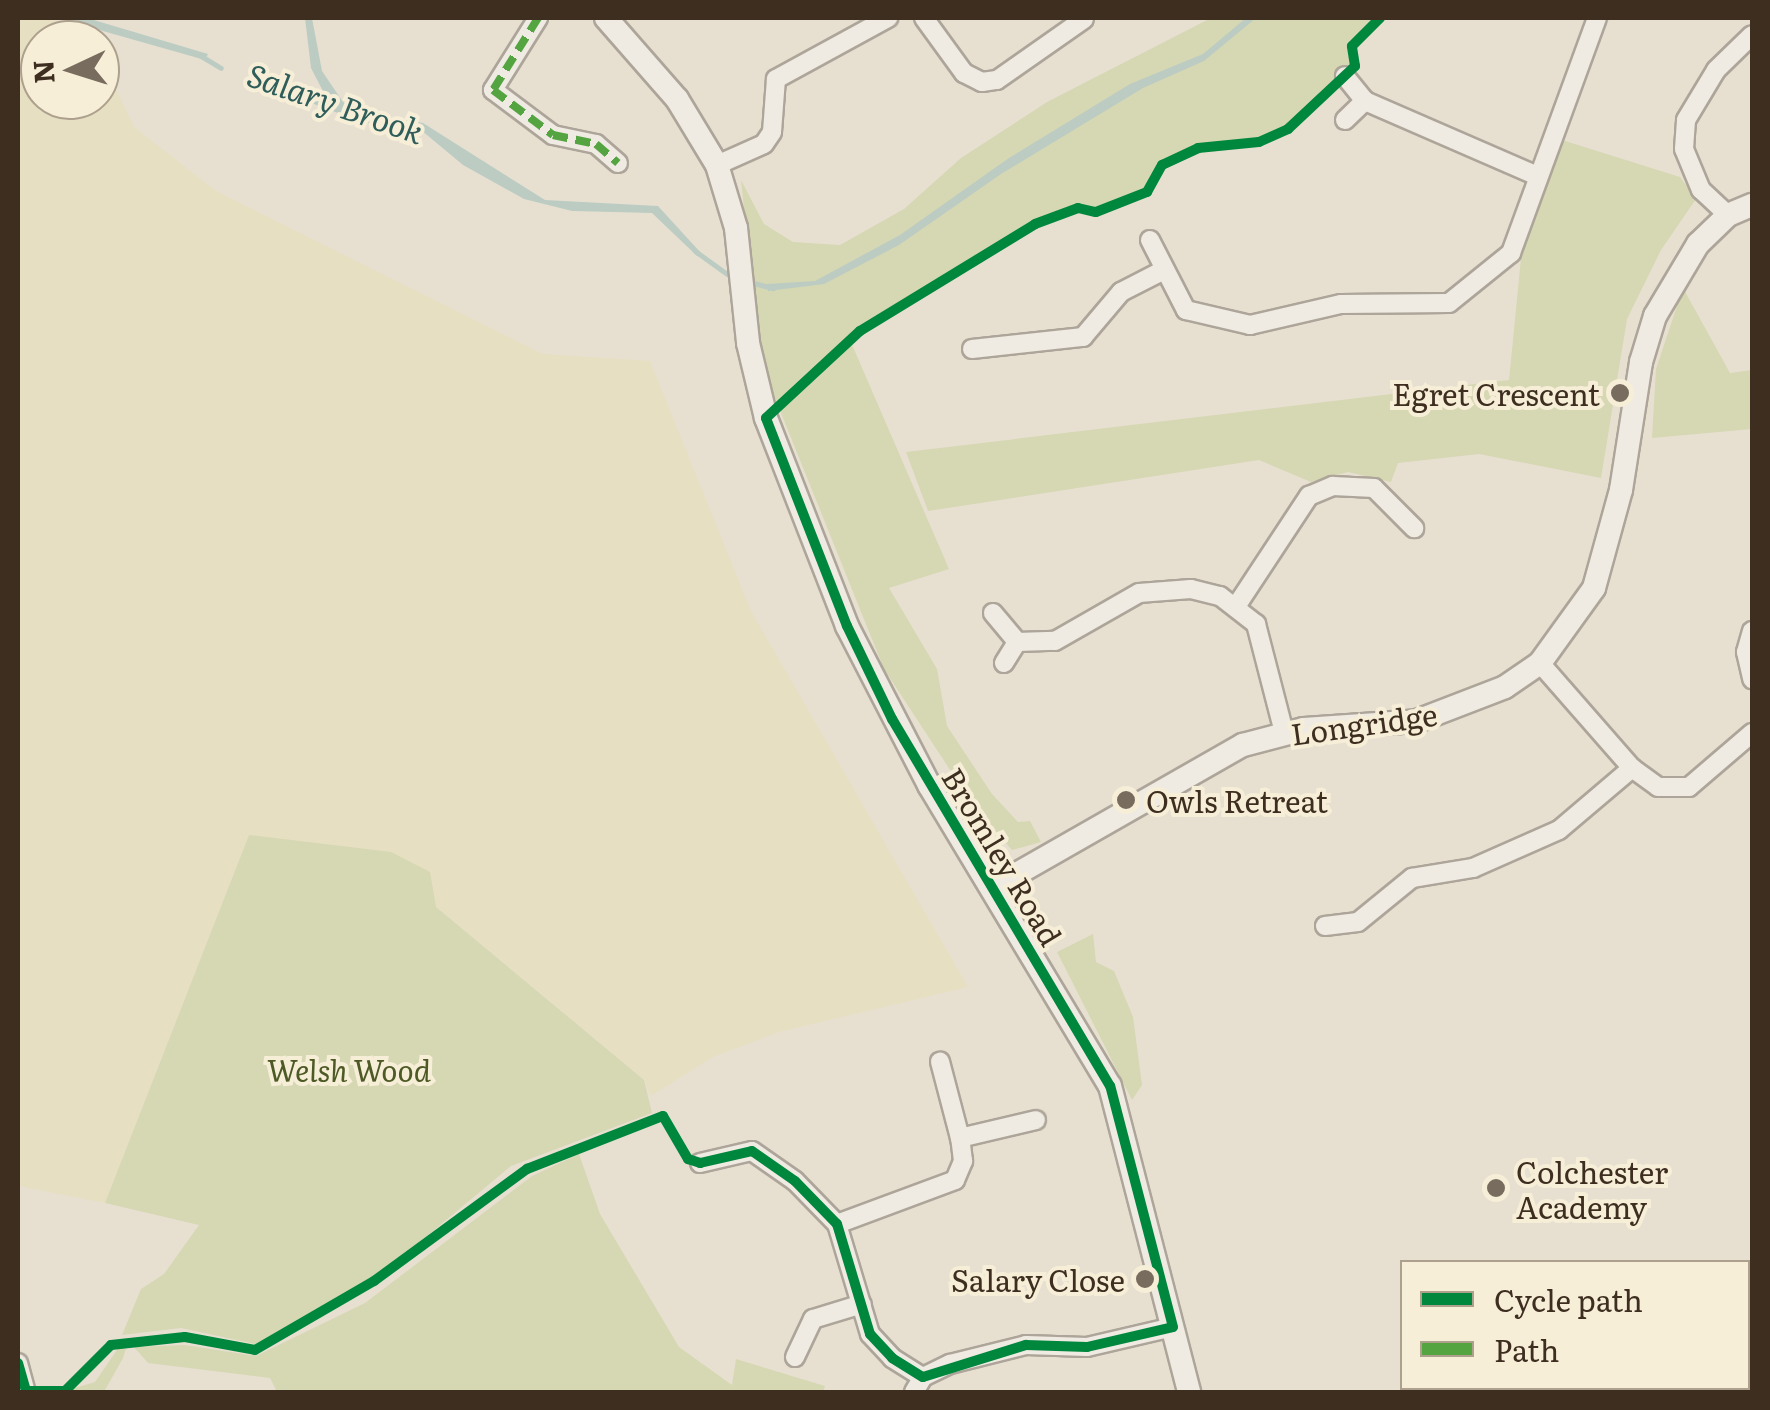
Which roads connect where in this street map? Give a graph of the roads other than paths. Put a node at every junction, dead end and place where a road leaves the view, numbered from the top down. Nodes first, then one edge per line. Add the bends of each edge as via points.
1 (538, 18) edge
2 (606, 18) edge
3 (888, 18) edge
4 (924, 18) edge
5 (1597, 18) edge
6 (1084, 19) edge
7 (1752, 35) edge
8 (1345, 76) dead end
9 (1365, 101) junction
10 (1345, 120) dead end
11 (618, 162) dead end
12 (717, 165) junction
13 (1535, 175) junction
14 (1752, 205) edge
15 (1728, 215) junction
16 (1150, 240) dead end
17 (1164, 270) junction
18 (972, 349) dead end
19 (1414, 528) dead end
20 (1237, 605) junction
21 (993, 613) dead end
22 (1752, 631) edge
23 (1017, 642) junction
24 (1004, 663) dead end
25 (1540, 663) junction
26 (1752, 679) edge
27 (1284, 732) junction
28 (1752, 734) edge
29 (1632, 768) junction
30 (992, 888) junction
31 (1326, 926) dead end
32 (940, 1062) dead end
33 (1036, 1120) dead end
34 (960, 1138) junction
35 (700, 1164) dead end
36 (837, 1224) junction
37 (862, 1304) junction
38 (1173, 1327) junction
39 (796, 1357) dead end
40 (18, 1363) edge
41 (918, 1384) edge
42 (26, 1392) edge
43 (1189, 1392) edge

1 - 11 street via 493,90 553,135 596,144
2 - 12 street, Bromley Road via 676,99
3 - 12 street via 776,79 772,132 764,144
4 - 6 street via 964,73 982,82 996,80
5 - 13 street
7 - 15 street via 1716,70 1686,120 1684,148 1701,190
8 - 9 street
9 - 10 street
9 - 13 street
12 - 30 street, Bromley Road via 736,228 753,369 794,495 892,719
13 - 17 street via 1510,253 1449,303 1341,304 1250,326 1186,310
14 - 15 street, Longridge
15 - 25 street, Longridge via 1698,244 1655,316 1594,588
16 - 17 street
17 - 18 street via 1122,292 1083,338
19 - 20 street via 1374,488 1333,486 1309,496
20 - 23 street via 1191,589 1138,592 1055,641
20 - 27 street via 1256,624 1268,655
21 - 23 street
22 - 26 street via 1746,652
23 - 24 street
25 - 27 street, Longridge via 1489,694 1417,720
25 - 29 street
27 - 30 street, Longridge via 1217,756
28 - 29 street via 1689,787 1658,787
29 - 31 street via 1559,830 1474,868 1412,878 1358,922
30 - 38 street, Bromley Road via 1110,1086
32 - 34 street
33 - 34 street
34 - 36 street via 963,1161 955,1180
35 - 36 street via 752,1152 795,1180
36 - 37 street
37 - 39 street via 814,1319
37 - 41 street via 870,1334
38 - 41 street via 1087,1347 1026,1345
38 - 43 street, Bromley Road
40 - 42 street

